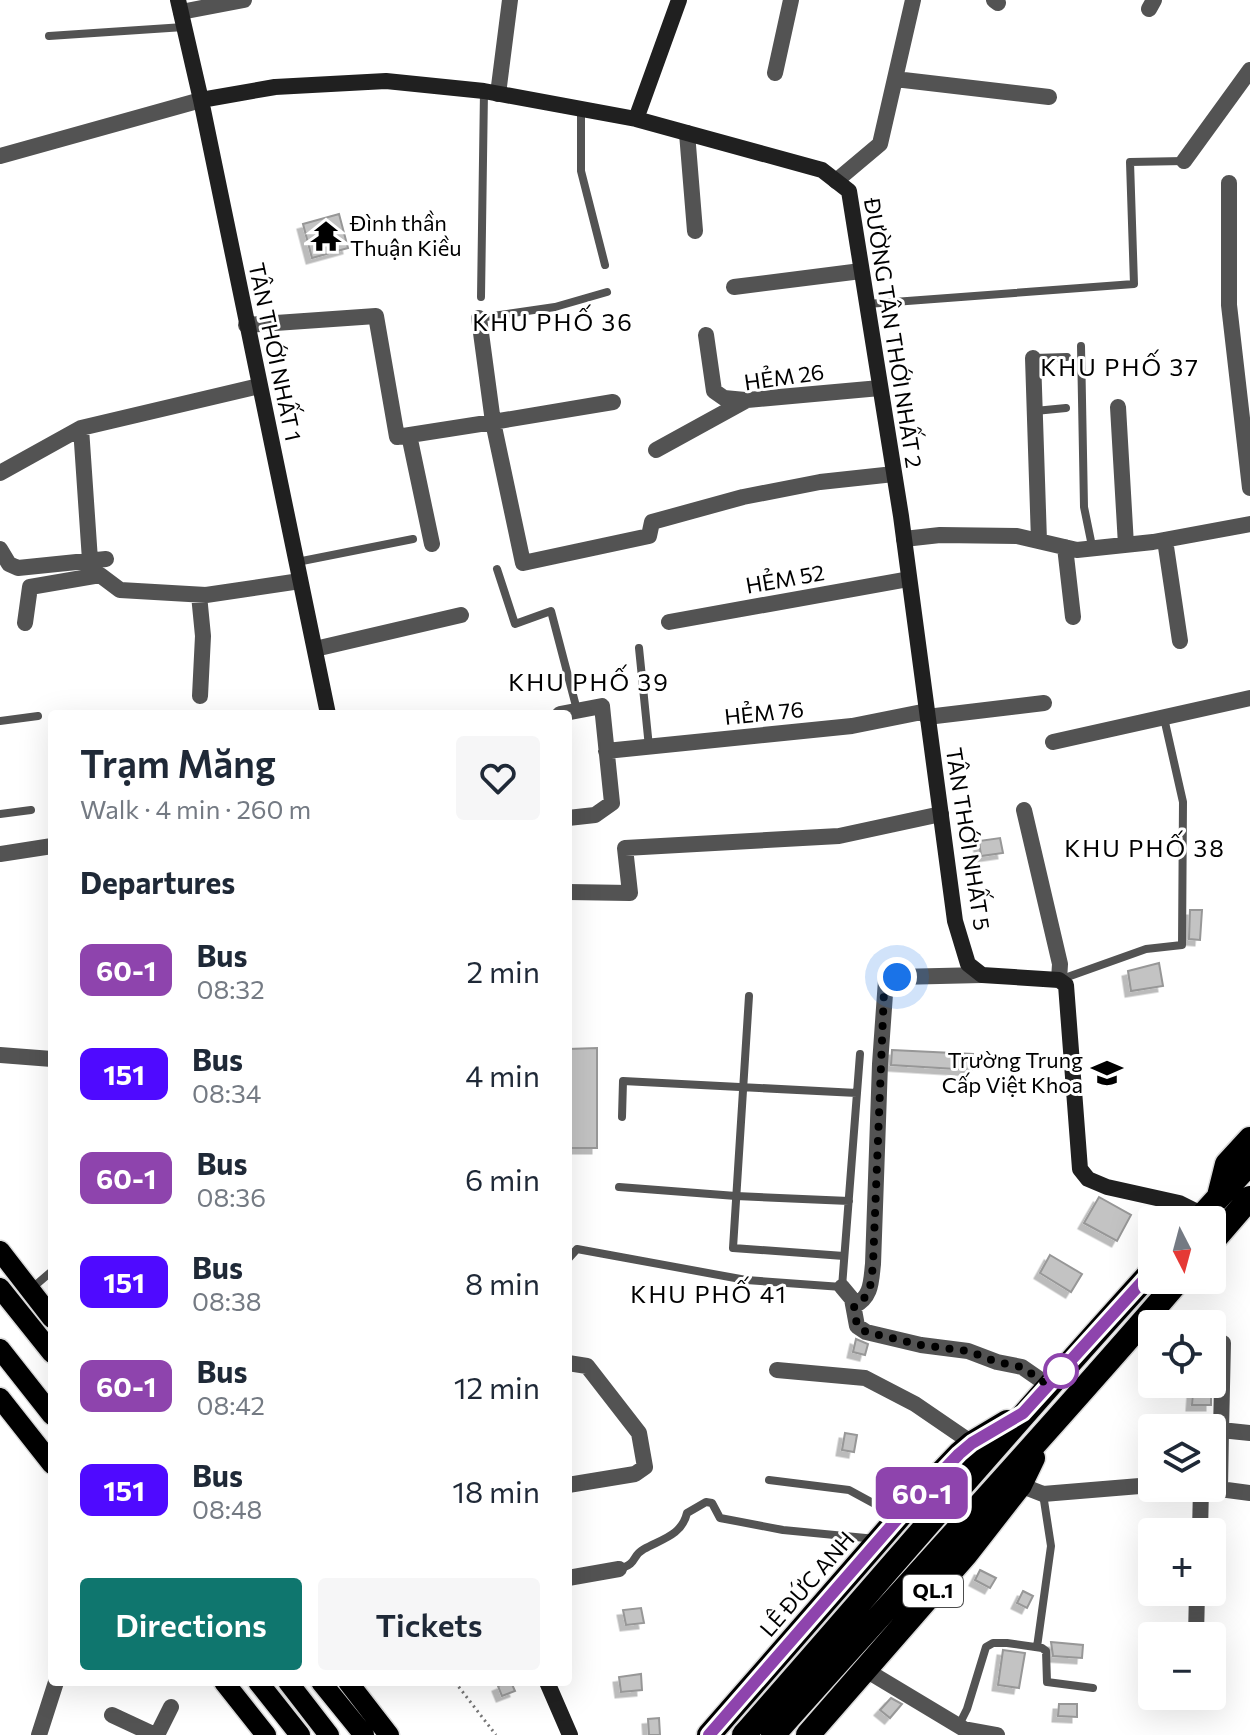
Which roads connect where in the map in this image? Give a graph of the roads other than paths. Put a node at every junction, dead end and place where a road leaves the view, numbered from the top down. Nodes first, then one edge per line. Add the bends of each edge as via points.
1 (244, 0) edge
2 (510, 0) edge
3 (679, 0) edge
4 (791, 0) edge
5 (913, 0) edge
6 (181, 13) edge
7 (49, 36) dead end
8 (1250, 70) edge
9 (775, 73) dead end
10 (895, 79) junction
11 (491, 93) junction
12 (1049, 97) dead end
13 (201, 100) junction
14 (581, 108) junction
15 (636, 119) junction
16 (687, 133) junction
17 (0, 156) edge
18 (1184, 161) joint
19 (836, 181) junction
20 (1229, 183) dead end
21 (695, 231) dead end
22 (605, 265) dead end
23 (861, 271) junction
24 (734, 287) dead end
25 (607, 292) dead end
26 (481, 297) dead end
27 (867, 304) junction
28 (479, 318) joint
29 (246, 325) junction
30 (706, 335) dead end
31 (1081, 346) dead end
32 (1067, 357) dead end
33 (1033, 358) joint
34 (259, 386) junction
35 (880, 388) junction
36 (747, 400) junction
37 (613, 402) dead end
38 (1118, 407) dead end
39 (1066, 408) dead end
40 (1034, 411) junction
41 (1246, 415) edge
42 (493, 422) junction
43 (81, 428) junction
44 (409, 435) junction
45 (656, 450) dead end
46 (0, 473) edge
47 (894, 474) junction
48 (1250, 488) edge
49 (1250, 524) edge
50 (413, 539) dead end
51 (904, 539) junction
52 (1165, 540) junction
53 (1039, 541) junction
54 (432, 544) dead end
55 (1126, 545) junction
56 (1092, 546) junction
57 (1065, 547) junction
58 (0, 549) edge
59 (296, 562) junction
60 (497, 569) dead end
61 (909, 579) junction
62 (300, 581) junction
63 (199, 595) junction
64 (461, 615) dead end
65 (1073, 617) dead end
66 (669, 622) dead end
67 (25, 623) dead end
68 (1180, 641) dead end
69 (639, 648) dead end
70 (315, 649) junction
71 (200, 696) dead end
72 (1250, 698) edge
73 (1044, 703) dead end
74 (327, 710) edge
75 (577, 710) junction
76 (572, 711) edge
77 (927, 714) junction
78 (38, 716) dead end
79 (1163, 717) junction
80 (0, 721) edge
81 (1053, 742) dead end
82 (649, 747) junction
83 (606, 751) junction
84 (31, 810) dead end
85 (1024, 810) dead end
86 (0, 814) edge
87 (941, 814) junction
88 (572, 818) edge
89 (48, 847) edge
90 (0, 854) edge
91 (572, 892) edge
92 (982, 975) junction
93 (1059, 980) junction
94 (749, 996) dead end
95 (860, 1054) dead end
96 (0, 1055) edge
97 (48, 1059) edge
98 (743, 1086) junction
99 (857, 1093) junction
100 (622, 1117) dead end
101 (1250, 1139) edge
102 (1250, 1163) edge
103 (619, 1187) dead end
104 (736, 1196) junction
105 (1250, 1198) edge
106 (849, 1201) junction
107 (1189, 1206) edge
108 (1208, 1206) edge
109 (1211, 1206) edge
110 (1226, 1226) edge
111 (0, 1251) edge
112 (572, 1255) edge
113 (844, 1256) junction
114 (48, 1274) edge
115 (1138, 1286) edge
116 (842, 1287) junction
117 (0, 1288) edge
118 (30, 1290) junction
119 (1167, 1294) edge
120 (854, 1306) junction
121 (48, 1313) edge
122 (48, 1348) edge
123 (0, 1349) edge
124 (572, 1364) edge
125 (777, 1370) dead end
126 (1048, 1385) junction
127 (1, 1401) edge
128 (48, 1410) edge
129 (1023, 1413) junction
130 (1226, 1431) edge
131 (1250, 1433) edge
132 (1043, 1437) junction
133 (972, 1443) junction
134 (48, 1459) edge
135 (769, 1480) dead end
136 (572, 1484) edge
137 (1138, 1486) edge
138 (1226, 1489) edge
139 (1031, 1490) junction
140 (1250, 1493) edge
141 (957, 1511) junction
142 (899, 1517) junction
143 (881, 1539) junction
144 (619, 1569) joint
145 (572, 1577) edge
146 (1037, 1647) junction
147 (864, 1669) junction
148 (55, 1686) edge
149 (227, 1686) edge
150 (261, 1686) edge
151 (291, 1686) edge
152 (324, 1686) edge
153 (351, 1686) edge
154 (549, 1686) edge
155 (1093, 1688) dead end
156 (171, 1707) dead end
157 (112, 1715) dead end
158 (962, 1730) edge
159 (39, 1735) edge
160 (156, 1735) edge
161 (266, 1735) edge
162 (300, 1735) edge
163 (329, 1735) edge
164 (364, 1735) edge
165 (389, 1735) edge
166 (570, 1735) edge
167 (709, 1735) edge
168 (744, 1735) edge
169 (773, 1735) edge
170 (808, 1735) edge
171 (997, 1735) edge

1 - 6 street
2 - 11 street
3 - 15 street
4 - 9 street
5 - 10 street
6 - 7 lane
6 - 13 street, TÂN THỚI NHẤT 1
8 - 18 street
10 - 12 street
10 - 19 street via 880,144
11 - 13 street, ĐƯỜNG TÂN THỚI NHẤT 2 via 386,81 275,87
11 - 14 street, ĐƯỜNG TÂN THỚI NHẤT 2
11 - 26 lane
13 - 17 street, ĐƯỜNG TÂN THỚI NHẤT 2
13 - 29 street, TÂN THỚI NHẤT 1
14 - 15 street, ĐƯỜNG TÂN THỚI NHẤT 2
14 - 22 lane via 581,171
15 - 16 street, ĐƯỜNG TÂN THỚI NHẤT 2
16 - 19 street, ĐƯỜNG TÂN THỚI NHẤT 2 via 822,170
16 - 21 street
18 - 27 lane via 1130,162 1134,284
19 - 23 street, ĐƯỜNG TÂN THỚI NHẤT 2 via 849,191
20 - 41 street via 1229,305
23 - 24 street
23 - 27 street, ĐƯỜNG TÂN THỚI NHẤT 2
25 - 28 lane via 555,307
27 - 35 street, ĐƯỜNG TÂN THỚI NHẤT 2
28 - 42 street
29 - 34 street, TÂN THỚI NHẤT 1
29 - 44 street via 376,316 397,437
30 - 36 street via 714,391 724,398
31 - 56 lane via 1084,507
32 - 33 lane
33 - 40 street
34 - 43 street
34 - 59 street, TÂN THỚI NHẤT 1
35 - 36 street, HẺM 26
35 - 47 street, ĐƯỜNG TÂN THỚI NHẤT 2
36 - 45 street, HẺM 26
37 - 42 street
38 - 55 street
39 - 40 lane
40 - 53 street
41 - 48 street
42 - 44 street
42 - 47 street via 523,563 649,536 652,522 743,497
43 - 46 street
43 - 58 street via 98,560 18,568
44 - 54 street
47 - 51 street, ĐƯỜNG TÂN THỚI NHẤT 2
49 - 52 street
50 - 59 lane
51 - 53 street via 971,535
51 - 61 street, TÂN THỚI NHẤT 5
52 - 55 street
52 - 68 street
53 - 57 street
55 - 56 street
56 - 57 street
57 - 65 street
59 - 62 street, TÂN THỚI NHẤT 1
60 - 75 lane via 515,624 551,611
61 - 66 street, HẺM 52
61 - 77 street, TÂN THỚI NHẤT 5
62 - 63 street
62 - 70 street, TÂN THỚI NHẤT 1
63 - 67 street via 120,590 100,575 30,587
63 - 71 street
64 - 70 street
69 - 82 lane
70 - 74 street, TÂN THỚI NHẤT 1
72 - 79 street
73 - 77 street, HẺM 76
75 - 76 street
75 - 83 street via 602,706
77 - 82 street, HẺM 76
77 - 87 street, TÂN THỚI NHẤT 5
78 - 80 lane
79 - 81 street
79 - 93 lane via 1183,802 1182,945 1146,949
82 - 83 street, HẺM 76
83 - 88 street via 612,803 595,815
84 - 86 lane
85 - 93 street via 1060,964
87 - 91 street via 839,836 625,848 630,893
87 - 92 street, TÂN THỚI NHẤT 5 via 955,921 968,964
89 - 90 street
92 - 93 street
92 - 120 street via 886,980 873,1264 870,1289
93 - 107 street via 1066,985 1080,1169 1107,1187
94 - 98 lane
95 - 99 lane
96 - 97 street
98 - 99 lane
98 - 100 lane via 623,1081
98 - 104 lane
99 - 106 lane
101 - 108 highway via 1227,1164
102 - 109 highway
103 - 104 lane
104 - 106 lane
104 - 113 lane via 733,1248
105 - 110 highway
106 - 113 lane
111 - 118 main road
112 - 116 lane via 577,1249 746,1280
113 - 116 lane
114 - 118 lane
115 - 126 highway, LÊ ĐỨC ANH / QL.1
116 - 120 street
117 - 122 main road
118 - 121 main road
119 - 132 highway, QL.1
120 - 126 street via 857,1326 866,1332 968,1351 1022,1367
123 - 128 main road
124 - 136 street via 587,1366 639,1433 645,1467 635,1474
125 - 133 street via 865,1378
126 - 129 highway, LÊ ĐỨC ANH / QL.1
127 - 134 main road
129 - 133 highway, LÊ ĐỨC ANH / QL.1
129 - 141 highway, LÊ ĐỨC ANH / QL.1
130 - 131 street
132 - 139 highway, QL.1
132 - 141 highway, QL.1
133 - 142 highway, LÊ ĐỨC ANH / QL.1
135 - 142 lane via 849,1490
137 - 139 street
138 - 140 street
139 - 146 lane via 1051,1546
139 - 147 highway, QL.1
141 - 168 highway, QL.1
141 - 169 highway, QL.1
142 - 143 highway, LÊ ĐỨC ANH / QL.1
143 - 144 lane via 720,1518 706,1502 687,1513 684,1525 668,1539 642,1550 631,1566
143 - 167 highway, LÊ ĐỨC ANH / QL.1
144 - 145 street
146 - 155 lane via 1046,1651 1047,1682
146 - 158 lane via 986,1647
147 - 158 street
147 - 170 highway, QL.1
148 - 159 street
149 - 161 main road
150 - 162 main road
151 - 163 main road
152 - 164 main road
153 - 165 main road
154 - 166 street
156 - 160 street
157 - 160 street
158 - 171 street

